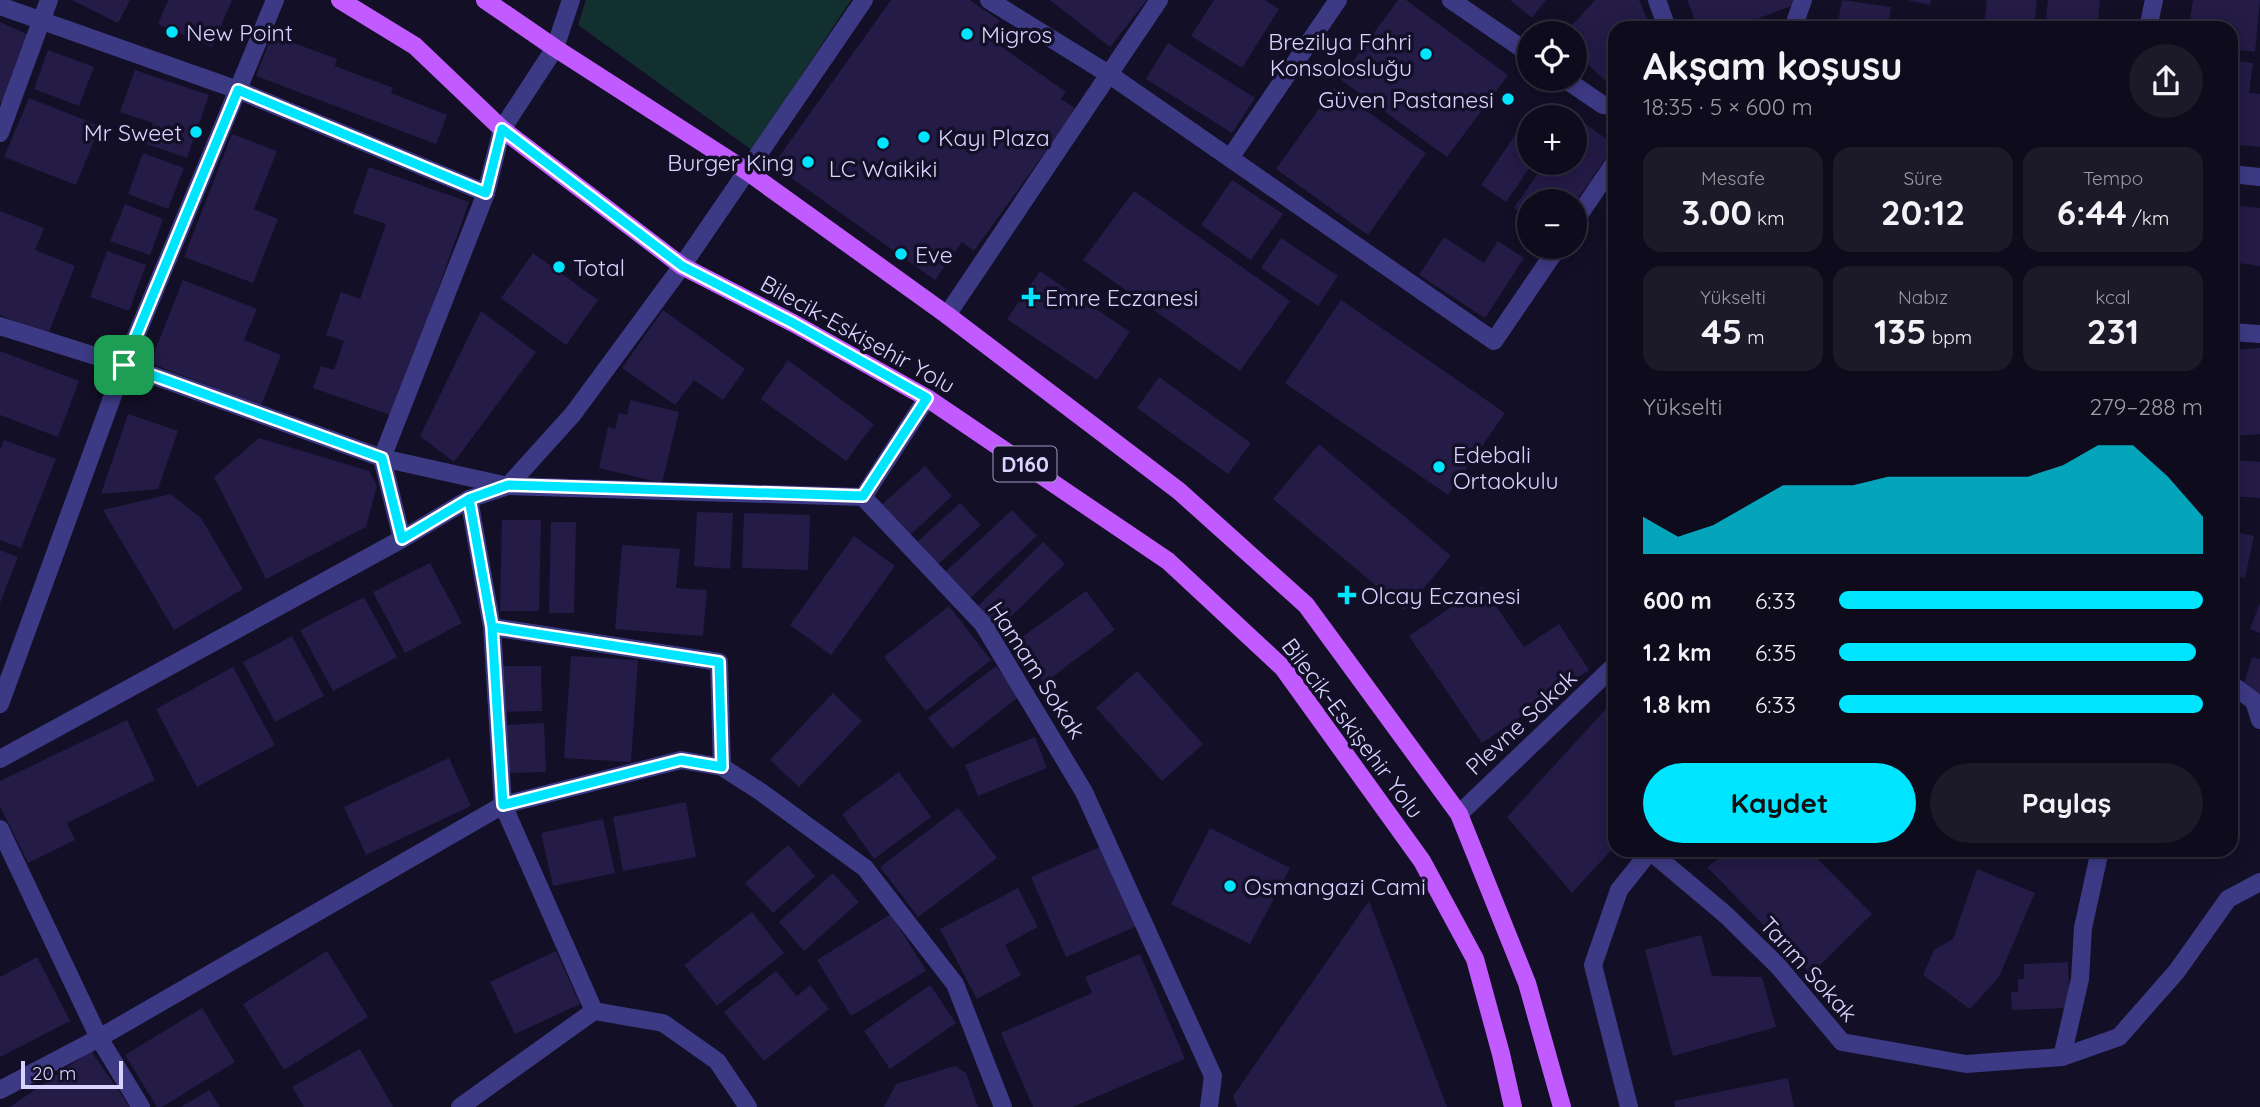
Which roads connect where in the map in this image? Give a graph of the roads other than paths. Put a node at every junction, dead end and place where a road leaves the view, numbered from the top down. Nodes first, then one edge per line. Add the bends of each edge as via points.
1 (49, 0) edge
2 (275, 0) edge
3 (340, 0) edge
4 (485, 0) edge
5 (571, 0) edge
6 (864, 0) edge
7 (989, 0) edge
8 (1159, 0) edge
9 (1338, 0) edge
10 (1451, 0) edge
11 (1657, 0) edge
12 (1803, 0) edge
13 (2154, 0) edge
14 (0, 6) edge
15 (41, 21) junction
16 (1664, 21) edge
17 (1796, 21) edge
18 (2150, 21) edge
19 (1517, 45) edge
20 (555, 48) junction
21 (1110, 75) junction
22 (238, 90) junction
23 (1582, 91) edge
24 (1608, 105) edge
25 (502, 129) junction
26 (0, 133) edge
27 (1230, 158) junction
28 (748, 172) junction
29 (1608, 172) edge
30 (2238, 175) edge
31 (2260, 177) edge
32 (486, 193) junction
33 (1587, 204) edge
34 (1550, 259) edge
35 (682, 266) junction
36 (947, 315) junction
37 (0, 326) edge
38 (2238, 332) edge
39 (2260, 334) edge
40 (124, 365) junction
41 (927, 398) junction
42 (382, 458) junction
43 (508, 485) junction
44 (863, 496) junction
45 (469, 499) junction
46 (402, 539) junction
47 (492, 627) junction
48 (7, 661) edge
49 (1608, 673) edge
50 (2238, 689) edge
51 (0, 704) edge
52 (2260, 720) edge
53 (0, 760) edge
54 (722, 767) junction
55 (503, 805) junction
56 (1459, 814) junction
57 (0, 829) edge
58 (1645, 857) edge
59 (1657, 857) edge
60 (2098, 857) edge
61 (2260, 882) edge
62 (594, 1011) junction
63 (99, 1038) junction
64 (2062, 1057) junction
65 (0, 1090) edge
66 (141, 1107) edge
67 (460, 1107) edge
68 (748, 1107) edge
69 (1003, 1107) edge
70 (1209, 1107) edge
71 (1513, 1107) edge
72 (1562, 1107) edge
73 (1629, 1107) edge

1 - 15 street
2 - 22 street
3 - 25 main road, Bilecik-Eskişehir Yolu / D160 via 415,46
4 - 20 main road, Bilecik-Eskişehir Yolu
5 - 20 street
6 - 28 street
7 - 21 street
8 - 21 street
9 - 27 street
10 - 19 street
11 - 16 street
12 - 17 street
13 - 18 street
14 - 15 street
15 - 22 street
15 - 26 street
20 - 25 street
20 - 28 main road, Bilecik-Eskişehir Yolu
21 - 27 street
21 - 36 street
22 - 32 street
22 - 40 street
23 - 24 street
25 - 32 street
25 - 35 main road, Bilecik-Eskişehir Yolu / D160
27 - 34 street via 1494,341
28 - 35 street
28 - 36 main road, Bilecik-Eskişehir Yolu
29 - 33 street
30 - 31 street
32 - 42 street
35 - 41 main road, Bilecik-Eskişehir Yolu / D160
35 - 43 street via 573,414
36 - 56 main road, Bilecik-Eskişehir Yolu via 1179,491 1306,605
37 - 40 street
38 - 39 street
40 - 42 street
40 - 48 street
41 - 44 street
41 - 71 main road, Bilecik-Eskişehir Yolu / D160 via 1168,561 1283,667 1422,861 1475,959
42 - 43 street
42 - 46 street
43 - 44 street
43 - 45 street
44 - 70 street, Hamam Sokak via 983,624 1084,792 1213,1076
45 - 46 street
45 - 47 street
46 - 53 street
47 - 54 street via 719,662
47 - 55 street
48 - 51 street
49 - 56 street, Plevne Sokak
50 - 52 street via 2254,701
54 - 55 street via 681,760
54 - 69 street via 865,868 955,984
55 - 62 street
55 - 63 street
56 - 72 main road, Bilecik-Eskişehir Yolu via 1527,983
57 - 63 street
58 - 73 street via 1619,890 1593,965
59 - 64 street, Tarım Sokak via 1778,965 1842,1042 1966,1064
60 - 64 street via 2083,928 2080,979
61 - 64 street, Tarım Sokak via 2228,899 2177,971 2119,1037
62 - 67 street
62 - 68 street via 663,1023 718,1061
63 - 65 street
63 - 66 street

